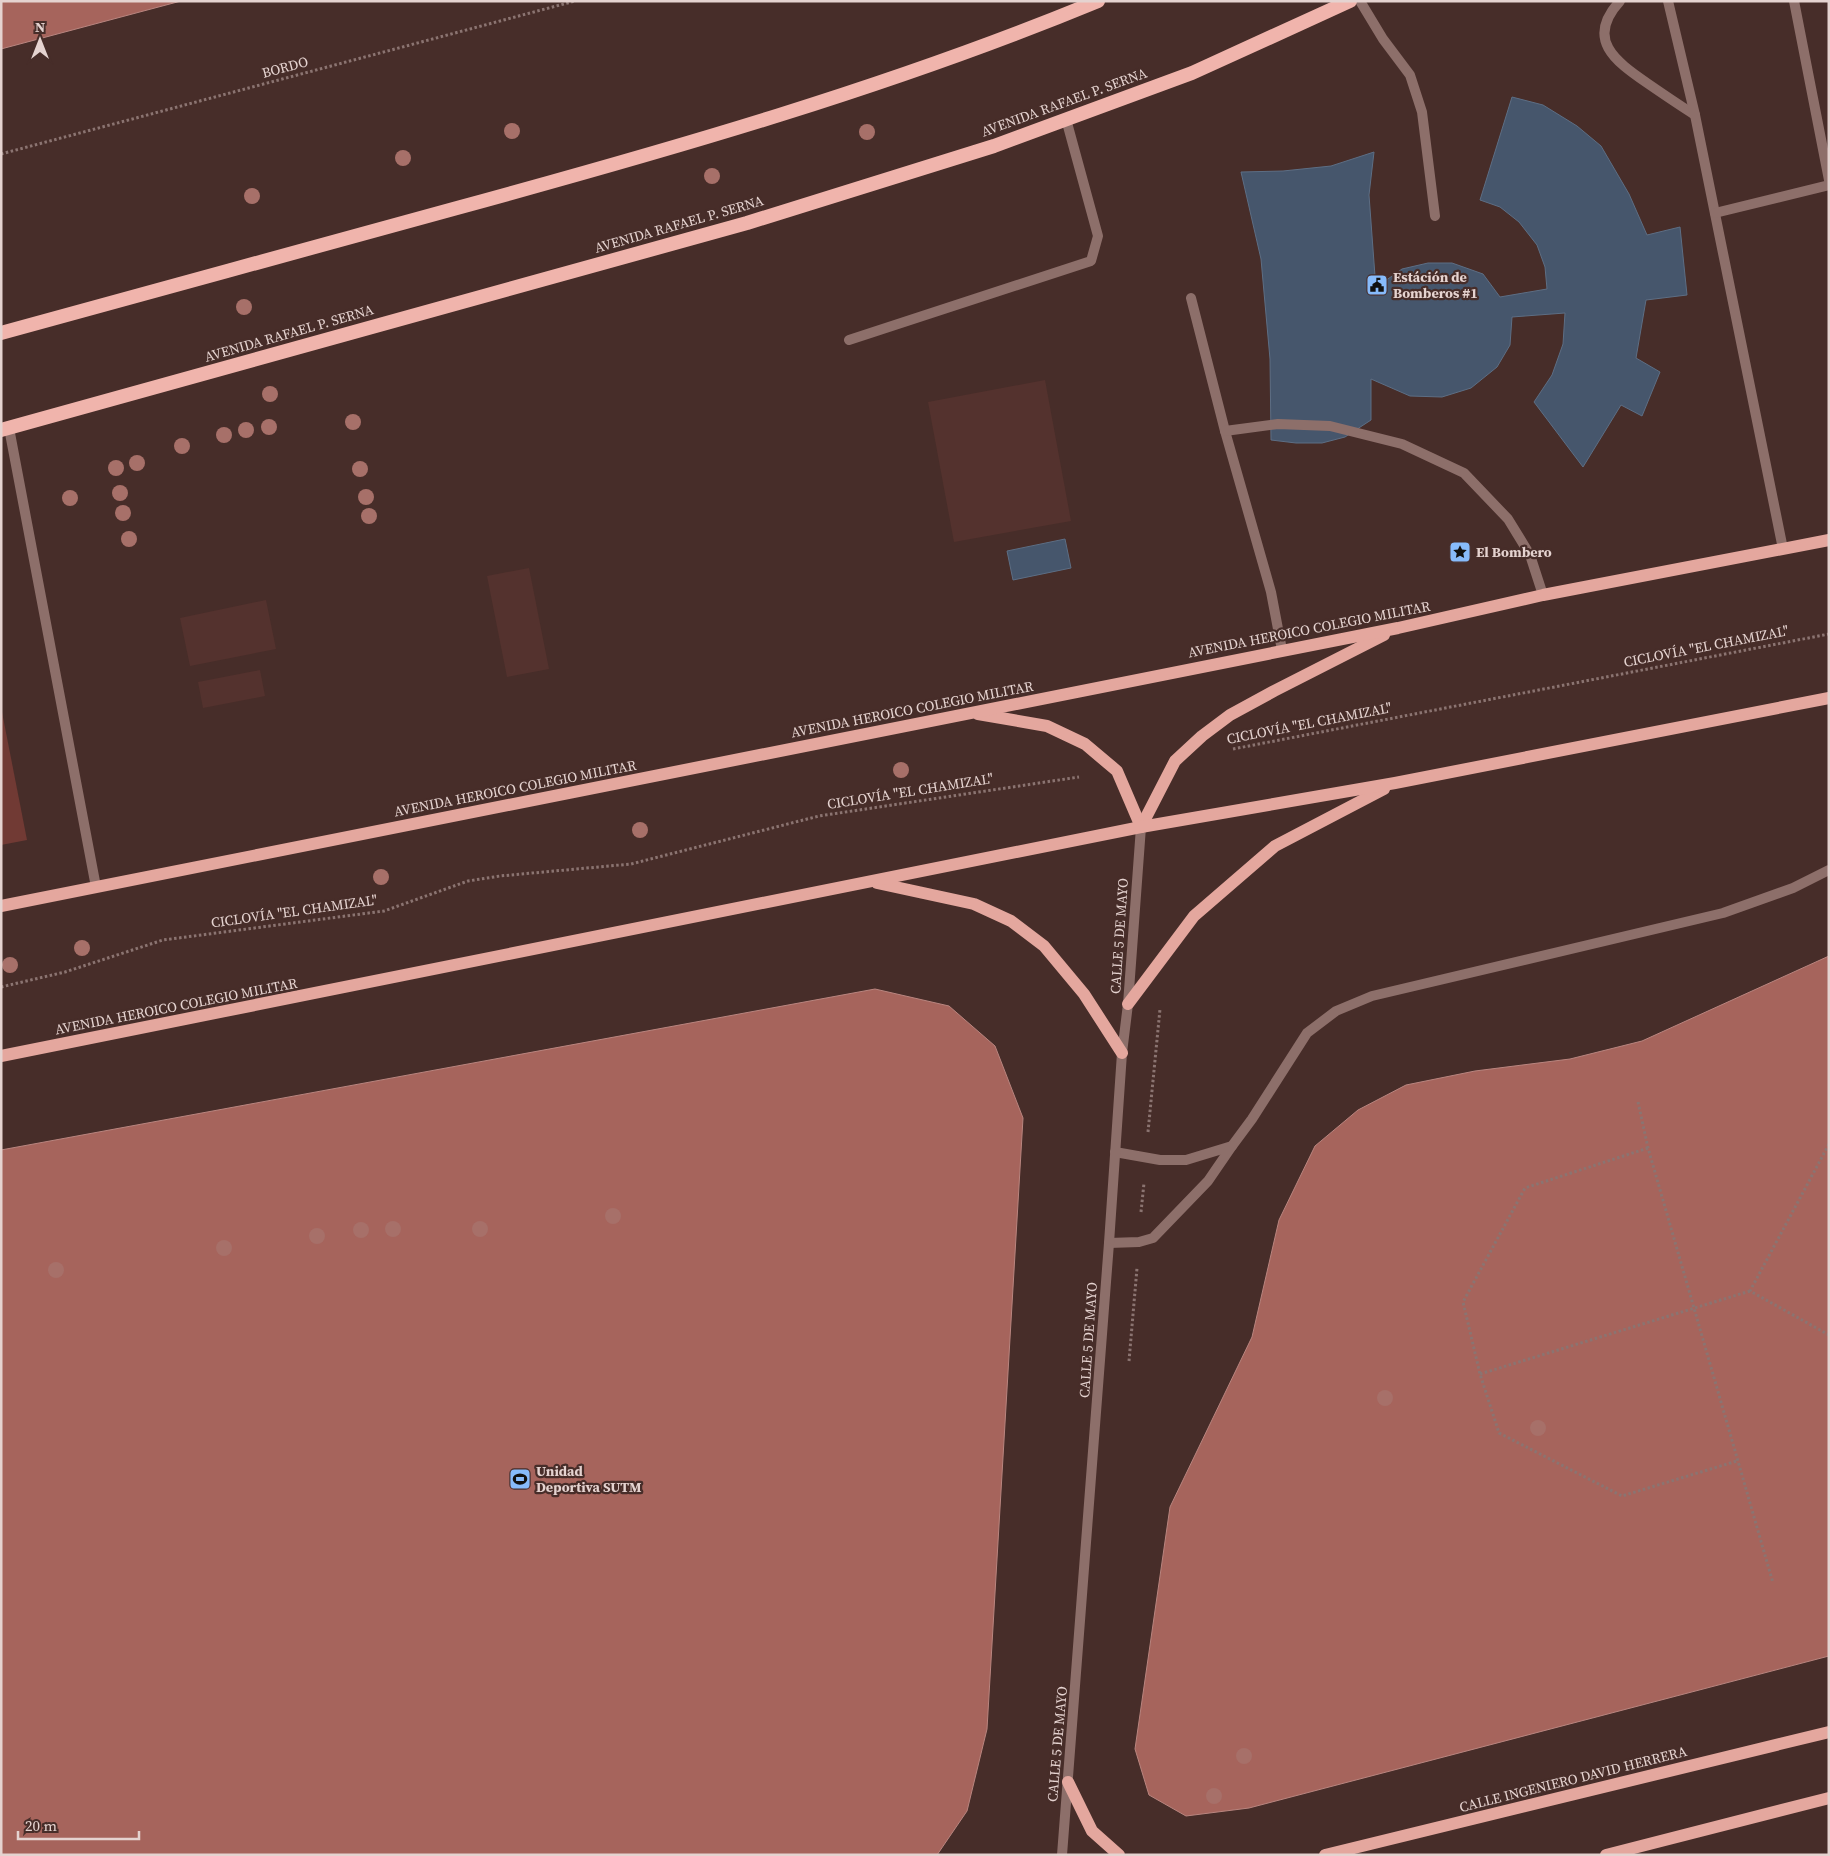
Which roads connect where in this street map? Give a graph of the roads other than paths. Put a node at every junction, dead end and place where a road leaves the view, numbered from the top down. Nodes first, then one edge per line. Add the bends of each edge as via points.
1 (1098, 1) edge
2 (1350, 1) edge
3 (1360, 1) edge
4 (1620, 1) edge
5 (1668, 1) edge
6 (1794, 1) edge
7 (1695, 116) junction
8 (1066, 120) junction
9 (1829, 180) edge
10 (1829, 185) edge
11 (1715, 213) junction
12 (1435, 216) dead end
13 (1191, 298) dead end
14 (1, 333) edge
15 (849, 340) dead end
16 (5, 429) edge
17 (1225, 431) junction
18 (1829, 540) edge
19 (1783, 549) junction
20 (1543, 595) junction
21 (1398, 628) junction
22 (1282, 650) junction
23 (1829, 698) edge
24 (971, 712) junction
25 (1395, 783) junction
26 (1142, 827) junction
27 (1829, 870) edge
28 (872, 882) junction
29 (96, 887) junction
30 (1, 906) edge
31 (1128, 1004) junction
32 (1122, 1053) junction
33 (1, 1056) edge
34 (1232, 1146) junction
35 (1115, 1152) junction
36 (1110, 1242) junction
37 (1829, 1732) edge
38 (1068, 1782) junction
39 (1829, 1798) edge
40 (1062, 1855) edge
41 (1120, 1855) edge
42 (1325, 1855) edge
43 (1606, 1855) edge

1 - 14 highway via 1019,34 798,109 579,175
2 - 8 highway, AVENIDA RAFAEL P. SERNA via 1192,73
3 - 12 street via 1410,75 1422,112
4 - 7 street via 1611,10 1604,28 1607,49 1620,64
5 - 7 street
6 - 9 street
7 - 11 street
8 - 15 street via 1098,236 1091,261
8 - 16 highway, AVENIDA RAFAEL P. SERNA via 994,146 746,223
10 - 11 street
11 - 19 street
13 - 17 street
16 - 29 street
17 - 20 street via 1278,424 1330,426 1402,444 1464,473 1508,519 1530,555
17 - 22 street via 1271,592
18 - 19 main road, AVENIDA HEROICO COLEGIO MILITAR
19 - 20 main road, AVENIDA HEROICO COLEGIO MILITAR
20 - 21 main road, AVENIDA HEROICO COLEGIO MILITAR
21 - 22 main road, AVENIDA HEROICO COLEGIO MILITAR
21 - 26 main road via 1274,691 1202,736 1175,761
22 - 24 main road, AVENIDA HEROICO COLEGIO MILITAR
23 - 25 main road, AVENIDA HEROICO COLEGIO MILITAR
24 - 26 main road via 1047,726 1086,744 1117,771
24 - 29 main road, AVENIDA HEROICO COLEGIO MILITAR
25 - 26 main road, AVENIDA HEROICO COLEGIO MILITAR
25 - 31 main road via 1275,846 1194,916
26 - 28 main road, AVENIDA HEROICO COLEGIO MILITAR
26 - 31 street, CALLE 5 DE MAYO
27 - 34 street via 1793,888 1723,913 1372,996 1336,1011 1307,1033
28 - 32 main road via 974,904 1011,921 1044,946 1084,994
28 - 33 main road, AVENIDA HEROICO COLEGIO MILITAR
29 - 30 main road, AVENIDA HEROICO COLEGIO MILITAR
31 - 32 street, CALLE 5 DE MAYO
32 - 35 street, CALLE 5 DE MAYO
34 - 35 street via 1186,1160
34 - 36 street via 1208,1181 1153,1238 1139,1242
35 - 36 street, CALLE 5 DE MAYO
36 - 38 street, CALLE 5 DE MAYO
37 - 42 main road, CALLE INGENIERO DAVID HERRERA
38 - 40 street, CALLE 5 DE MAYO
38 - 41 main road via 1092,1830
39 - 43 main road

